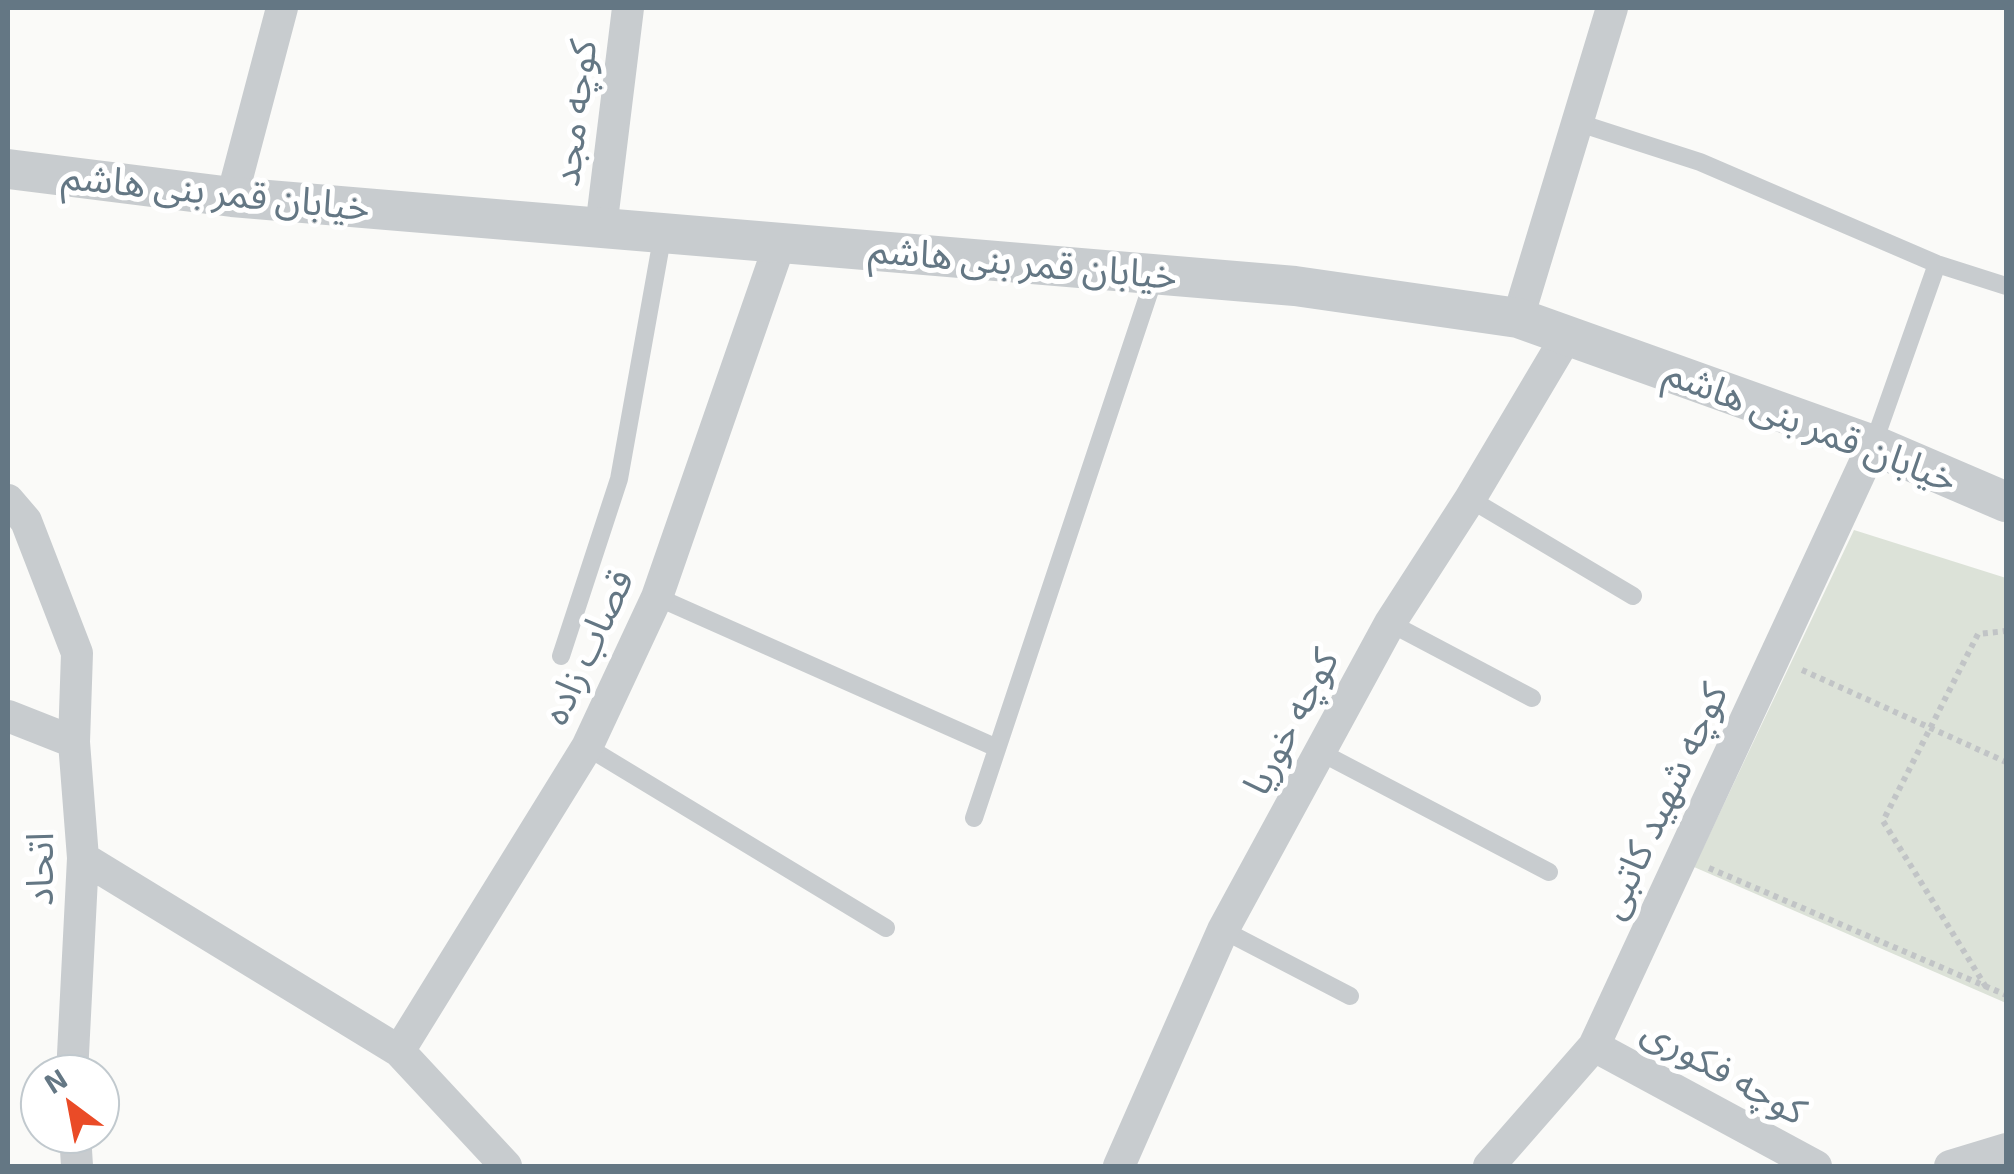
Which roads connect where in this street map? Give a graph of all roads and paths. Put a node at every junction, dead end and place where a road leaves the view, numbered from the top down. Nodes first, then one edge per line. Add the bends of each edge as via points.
1 (282, 8) edge
2 (628, 8) edge
3 (1612, 8) edge
4 (1579, 122) junction
5 (8, 169) edge
6 (232, 197) junction
7 (600, 228) junction
8 (663, 234) junction
9 (780, 243) junction
10 (1937, 264) junction
11 (1155, 274) junction
12 (2006, 286) edge
13 (1518, 318) junction
14 (1568, 334) junction
15 (1873, 445) junction
16 (1470, 499) junction
17 (8, 500) edge
18 (2006, 502) edge
19 (1633, 596) dead end
20 (657, 597) junction
21 (1390, 623) junction
22 (2006, 632) edge
23 (560, 656) dead end
24 (1774, 658) junction
25 (1532, 698) dead end
26 (8, 716) edge
27 (1929, 727) junction
28 (74, 742) junction
29 (587, 747) junction
30 (997, 748) junction
31 (1320, 752) junction
32 (2006, 762) edge
33 (974, 818) dead end
34 (1682, 856) junction
35 (84, 858) junction
36 (1549, 872) dead end
37 (886, 928) dead end
38 (1223, 930) junction
39 (1986, 986) junction
40 (1350, 996) dead end
41 (2006, 996) edge
42 (1594, 1046) junction
43 (399, 1051) junction
44 (73, 1054) edge
45 (2006, 1149) edge
46 (506, 1166) edge
47 (1119, 1166) edge
48 (1489, 1166) edge
49 (1816, 1166) edge
50 (1950, 1166) edge

1 - 6 street
2 - 7 street, کوچه مجد
3 - 4 street
4 - 10 lane via 1700,162
4 - 13 street
5 - 6 street, خیابان قمر بنی هاشم
6 - 7 street, خیابان قمر بنی هاشم
7 - 8 street, خیابان قمر بنی هاشم
8 - 9 street, خیابان قمر بنی هاشم
8 - 23 lane via 619,479
9 - 11 street, خیابان قمر بنی هاشم
9 - 20 street, قصاب زاده
10 - 12 lane
10 - 15 lane
11 - 13 street, خیابان قمر بنی هاشم
11 - 30 lane
13 - 14 street, خیابان قمر بنی هاشم
14 - 15 street, خیابان قمر بنی هاشم
14 - 16 street, کوچه خوریا
15 - 18 street, خیابان قمر بنی هاشم
15 - 24 street, کوچه شهید کاتبی
16 - 19 lane
16 - 21 street, کوچه خوریا
17 - 28 street, اتحاد via 26,521 77,653
20 - 29 street, قصاب زاده
20 - 30 lane
21 - 25 lane
21 - 31 street, کوچه خوریا
22 - 27 path via 1978,634
24 - 27 path
24 - 34 street, کوچه شهید کاتبی
26 - 28 street
27 - 32 path
27 - 39 path via 1883,821
28 - 35 street, اتحاد
29 - 37 lane
29 - 43 street, قصاب زاده
30 - 33 lane
31 - 36 lane
31 - 38 street, کوچه خوریا
34 - 39 path
34 - 42 street, کوچه شهید کاتبی
35 - 43 street
35 - 44 street, اتحاد
38 - 40 lane
38 - 47 street, کوچه خوریا
39 - 41 path
42 - 48 street, کوچه شهید کاتبی
42 - 49 street, کوچه فکوری
43 - 46 street
45 - 50 street

